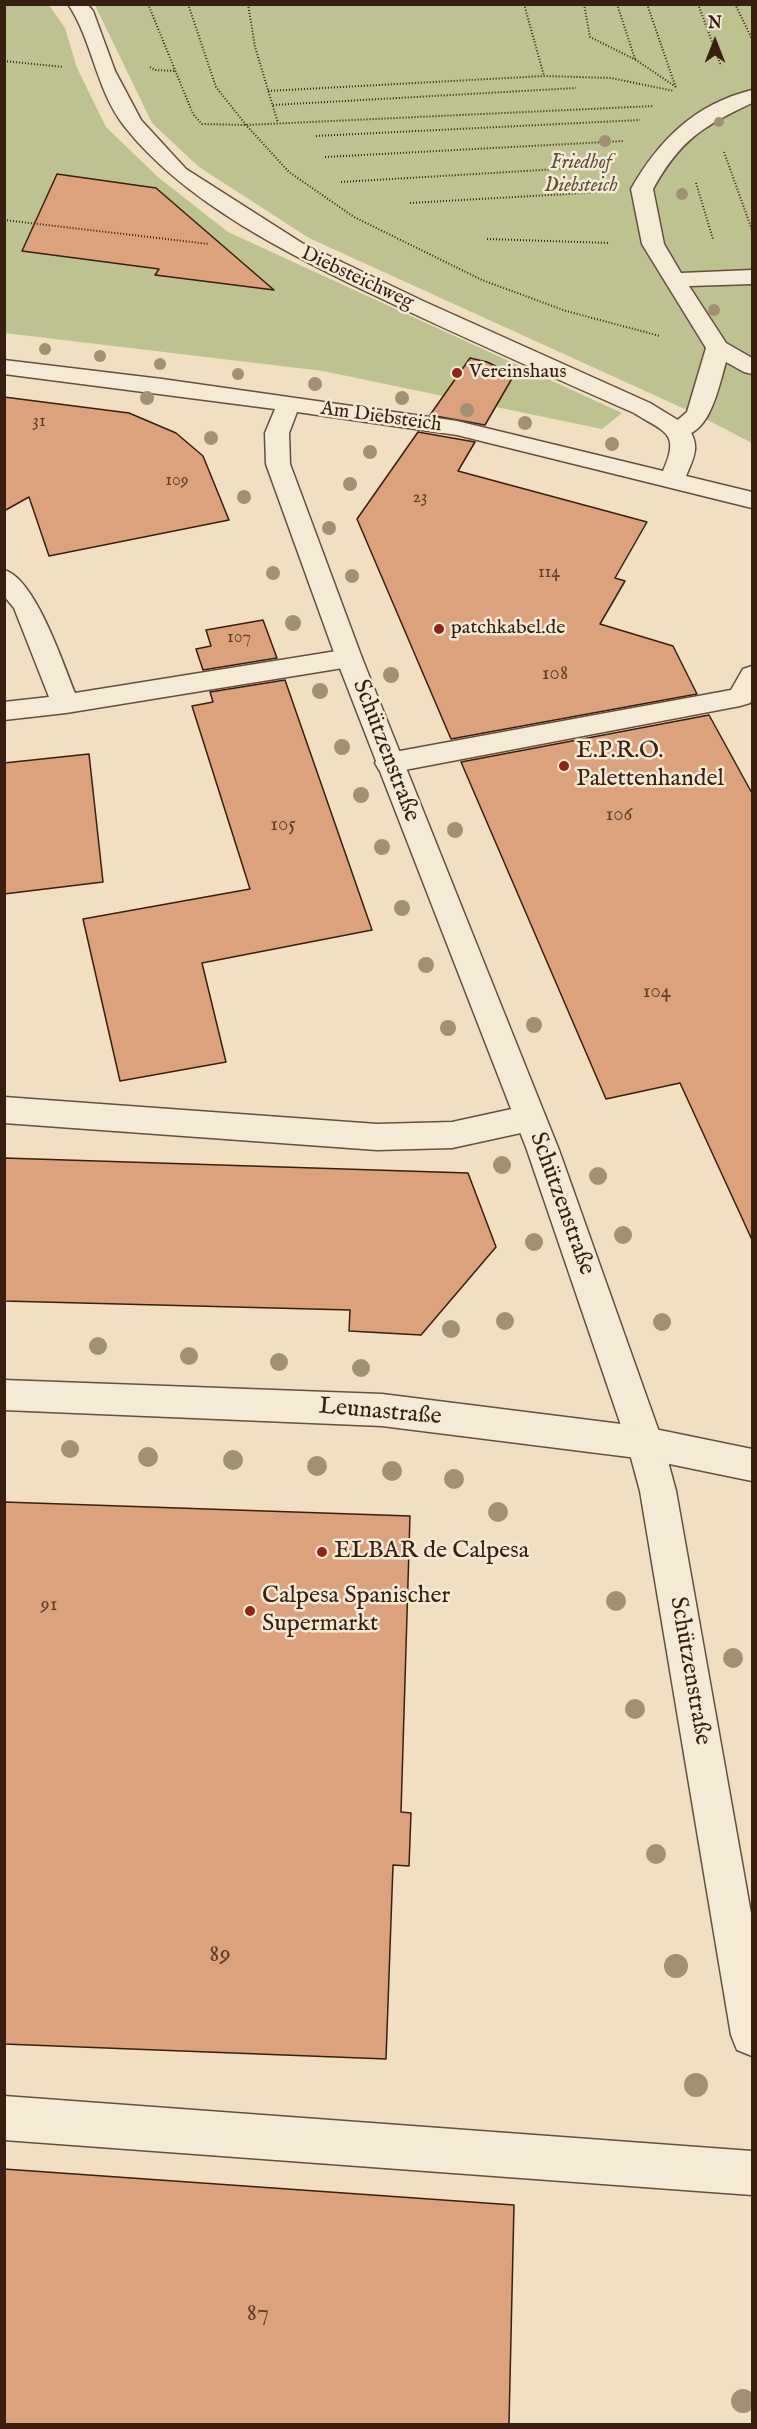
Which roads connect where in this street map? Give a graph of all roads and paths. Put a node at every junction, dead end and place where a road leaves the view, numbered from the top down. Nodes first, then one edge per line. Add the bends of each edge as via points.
1 (77, 4) edge
2 (148, 4) edge
3 (188, 4) edge
4 (248, 4) edge
5 (524, 4) edge
6 (584, 4) edge
7 (617, 4) edge
8 (647, 4) edge
9 (698, 4) edge
10 (735, 4) edge
11 (753, 39) edge
12 (636, 60) junction
13 (4, 61) edge
14 (105, 71) junction
15 (544, 76) junction
16 (676, 87) junction
17 (576, 88) dead end
18 (268, 91) junction
19 (744, 99) edge
20 (273, 105) junction
21 (711, 116) junction
22 (278, 123) junction
23 (246, 125) junction
24 (316, 136) dead end
25 (679, 138) junction
26 (325, 157) dead end
27 (657, 163) junction
28 (341, 182) dead end
29 (642, 189) junction
30 (410, 203) dead end
31 (4, 220) edge
32 (753, 230) edge
33 (487, 240) dead end
34 (210, 244) dead end
35 (653, 244) junction
36 (753, 277) edge
37 (674, 280) junction
38 (718, 348) junction
39 (4, 367) edge
40 (753, 367) edge
41 (290, 404) junction
42 (678, 430) junction
43 (672, 479) junction
44 (753, 500) edge
45 (4, 578) edge
46 (349, 658) junction
47 (748, 697) edge
48 (66, 704) junction
49 (4, 711) edge
50 (389, 763) junction
51 (4, 1110) edge
52 (530, 1118) junction
53 (4, 1395) edge
54 (645, 1443) junction
55 (753, 1465) edge
56 (753, 2035) edge
57 (4, 2118) edge
58 (753, 2173) edge

1 - 14 street, Diebsteichweg via 86,15
2 - 23 path via 193,114 202,124
3 - 23 path via 216,87
4 - 18 path
5 - 15 path
6 - 12 path via 590,37
7 - 12 path
8 - 16 path
9 - 19 path
10 - 11 path
12 - 16 path
13 - 14 path
14 - 42 street, Diebsteichweg via 132,123 179,173 294,248 642,408
15 - 16 path via 611,78 678,91
15 - 18 path
17 - 20 path
18 - 20 path
19 - 21 street
19 - 22 path
20 - 22 path
21 - 24 path
21 - 25 street
21 - 32 path
22 - 23 path
23 - 38 path via 289,172 354,217 482,280 566,311
25 - 26 path
25 - 27 street
27 - 28 path
27 - 29 street
29 - 30 path
29 - 35 street
31 - 34 path
33 - 35 path
35 - 37 street
36 - 37 street
37 - 38 street
38 - 40 street
38 - 42 street via 698,415
39 - 41 street, Am Diebsteich
41 - 43 street, Am Diebsteich via 457,428
41 - 46 street, Schützenstraße via 274,442 278,464
42 - 43 street via 684,443
43 - 44 street, Am Diebsteich
45 - 48 street via 26,606
46 - 48 street
46 - 50 street, Schützenstraße
47 - 50 street
48 - 49 street
50 - 52 street, Schützenstraße
51 - 52 street via 377,1137 452,1135
52 - 54 street, Schützenstraße
53 - 54 street, Leunastraße via 382,1410
54 - 55 street, Leunastraße
54 - 56 street, Schützenstraße via 658,1491
57 - 58 street

